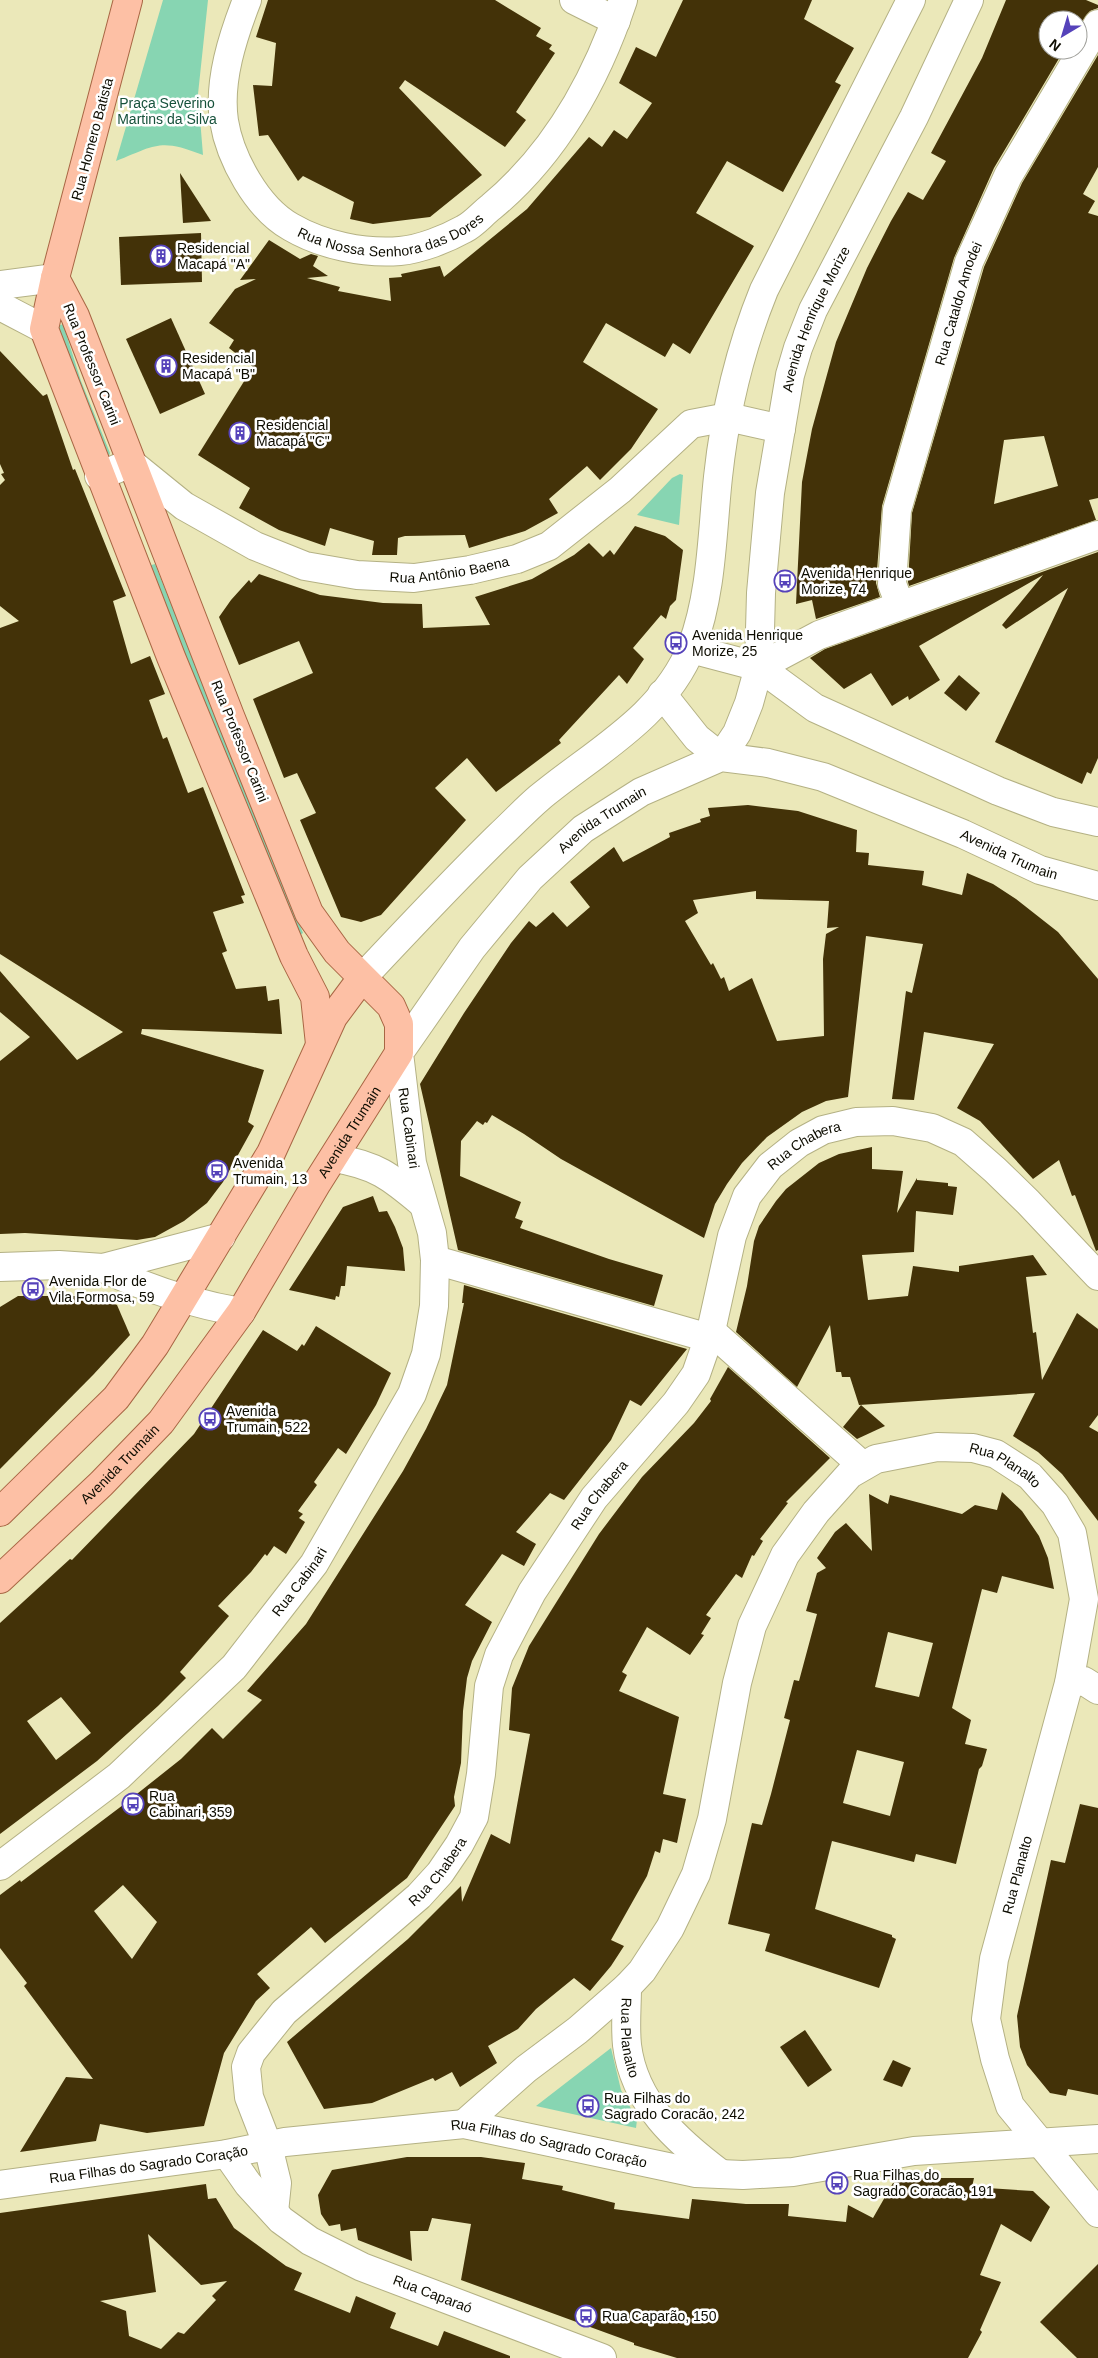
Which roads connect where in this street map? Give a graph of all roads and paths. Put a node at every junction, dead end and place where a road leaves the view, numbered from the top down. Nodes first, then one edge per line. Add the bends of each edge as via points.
1 (128, 0) edge
2 (247, 0) edge
3 (574, 0) edge
4 (911, 0) edge
5 (969, 0) edge
6 (619, 11) edge
7 (1098, 24) edge
8 (55, 278) junction
9 (0, 285) edge
10 (0, 306) edge
11 (44, 330) junction
12 (728, 417) junction
13 (781, 429) junction
14 (131, 463) junction
15 (99, 476) junction
16 (1098, 535) edge
17 (900, 605) junction
18 (690, 649) junction
19 (759, 667) junction
20 (662, 694) junction
21 (721, 758) junction
22 (1098, 822) edge
23 (1098, 886) edge
24 (362, 978) junction
25 (320, 1044) junction
26 (398, 1053) junction
27 (334, 1158) junction
28 (422, 1203) junction
29 (221, 1237) junction
30 (435, 1260) junction
31 (0, 1267) edge
32 (103, 1268) junction
33 (1098, 1276) edge
34 (184, 1300) junction
35 (241, 1312) junction
36 (710, 1334) junction
37 (863, 1466) junction
38 (0, 1512) edge
39 (0, 1579) edge
40 (1069, 1683) junction
41 (1098, 1690) edge
42 (0, 1866) edge
43 (628, 1987) junction
44 (464, 2124) junction
45 (1098, 2139) edge
46 (1039, 2143) junction
47 (268, 2146) junction
48 (227, 2154) junction
49 (721, 2174) junction
50 (0, 2185) edge
51 (274, 2212) junction
52 (1098, 2213) edge
53 (602, 2358) edge

1 - 8 main road, Rua Homero Batista
2 - 6 street, Rua Nossa Senhora das Dores via 230,52 224,84 224,121 237,164 263,204 290,227 327,243 368,250 401,250 439,240 466,228 511,190 542,154 581,98 607,46
3 - 6 street
4 - 12 street via 764,290 734,379
5 - 13 street, Avenida Henrique Morize via 914,117 813,310 790,374
7 - 17 street, Rua Cataldo Amodei via 1008,176 969,262 898,510 892,584
8 - 9 street
8 - 11 main road, Rua Professor Carini
8 - 14 main road, Rua Professor Carini via 75,316
10 - 11 street
11 - 15 main road
12 - 13 street, Rua Antônio Baena
12 - 14 street, Rua Antônio Baena via 691,424 620,490 549,546 517,559 414,578 357,575 305,566 255,546 184,506
12 - 18 street via 718,474 702,616
13 - 19 street, Avenida Henrique Morize via 770,493 761,593
14 - 15 street
14 - 24 main road, Rua Professor Carini via 309,912 336,952
15 - 25 main road via 294,956 315,998
16 - 17 street
17 - 19 street via 819,635
18 - 19 street
18 - 20 street
19 - 21 street via 737,734
19 - 22 street via 815,708 875,737 1053,812
20 - 21 street via 697,738
20 - 24 street via 640,719 538,799
21 - 23 street, Avenida Trumain via 768,763 823,778 963,834 1040,870
21 - 26 street, Avenida Trumain via 641,792 583,829 530,878 472,948
24 - 25 main road via 333,1017
24 - 26 main road, Rua Professor Carini via 391,1006 399,1024
25 - 29 main road via 271,1153
26 - 27 main road, Avenida Trumain
26 - 28 street, Rua Cabinari via 412,1163
27 - 28 street, Rua Cabinari via 374,1167
27 - 35 main road, Avenida Trumain
28 - 30 street, Rua Cabinari via 432,1233
29 - 32 street
29 - 34 main road
30 - 36 street
30 - 42 street, Rua Cabinari via 434,1306 426,1354 412,1394 314,1564 234,1667 175,1724 119,1776
31 - 32 street via 52,1265
32 - 34 street
33 - 36 street, Rua Chabera via 1028,1202 963,1142 932,1128 893,1121 856,1122 823,1130 799,1143 770,1166 747,1196 732,1236
34 - 35 street
34 - 38 main road via 116,1398
35 - 39 main road, Avenida Trumain via 161,1422 94,1491
36 - 37 street
36 - 47 street, Rua Chabera via 696,1374 676,1403 594,1498 532,1592 499,1654 489,1686 474,1817 460,1845 419,1896 284,2012 251,2053 246,2067 249,2097
37 - 40 street, Rua Planalto via 876,1459 928,1448 973,1448 996,1454 1030,1476 1055,1504 1072,1533 1084,1598
37 - 43 street, Rua Planalto via 850,1474 816,1512 785,1555 767,1590 752,1626 737,1683 712,1819 696,1874 670,1928
40 - 41 street via 1084,1681
40 - 46 street, Rua Planalto via 994,1959 986,2019 1010,2106
43 - 44 street, Rua Planalto
43 - 49 street, Rua Planalto via 627,2046 644,2097 662,2123 688,2149
44 - 47 street, Rua Filhas do Sagrado Coração
44 - 49 street, Rua Filhas do Sagrado Coração via 696,2173
45 - 46 street, Rua Filhas do Sagrado Coração
46 - 49 street, Rua Filhas do Sagrado Coração via 914,2151 793,2172
46 - 52 street, Rua Planalto
47 - 48 street, Rua Filhas do Sagrado Coração
47 - 51 street via 277,2183
48 - 50 street, Rua Filhas do Sagrado Coração
48 - 51 street, Rua Caparaó via 248,2184
51 - 53 street, Rua Caparaó via 294,2232 310,2242 362,2267

